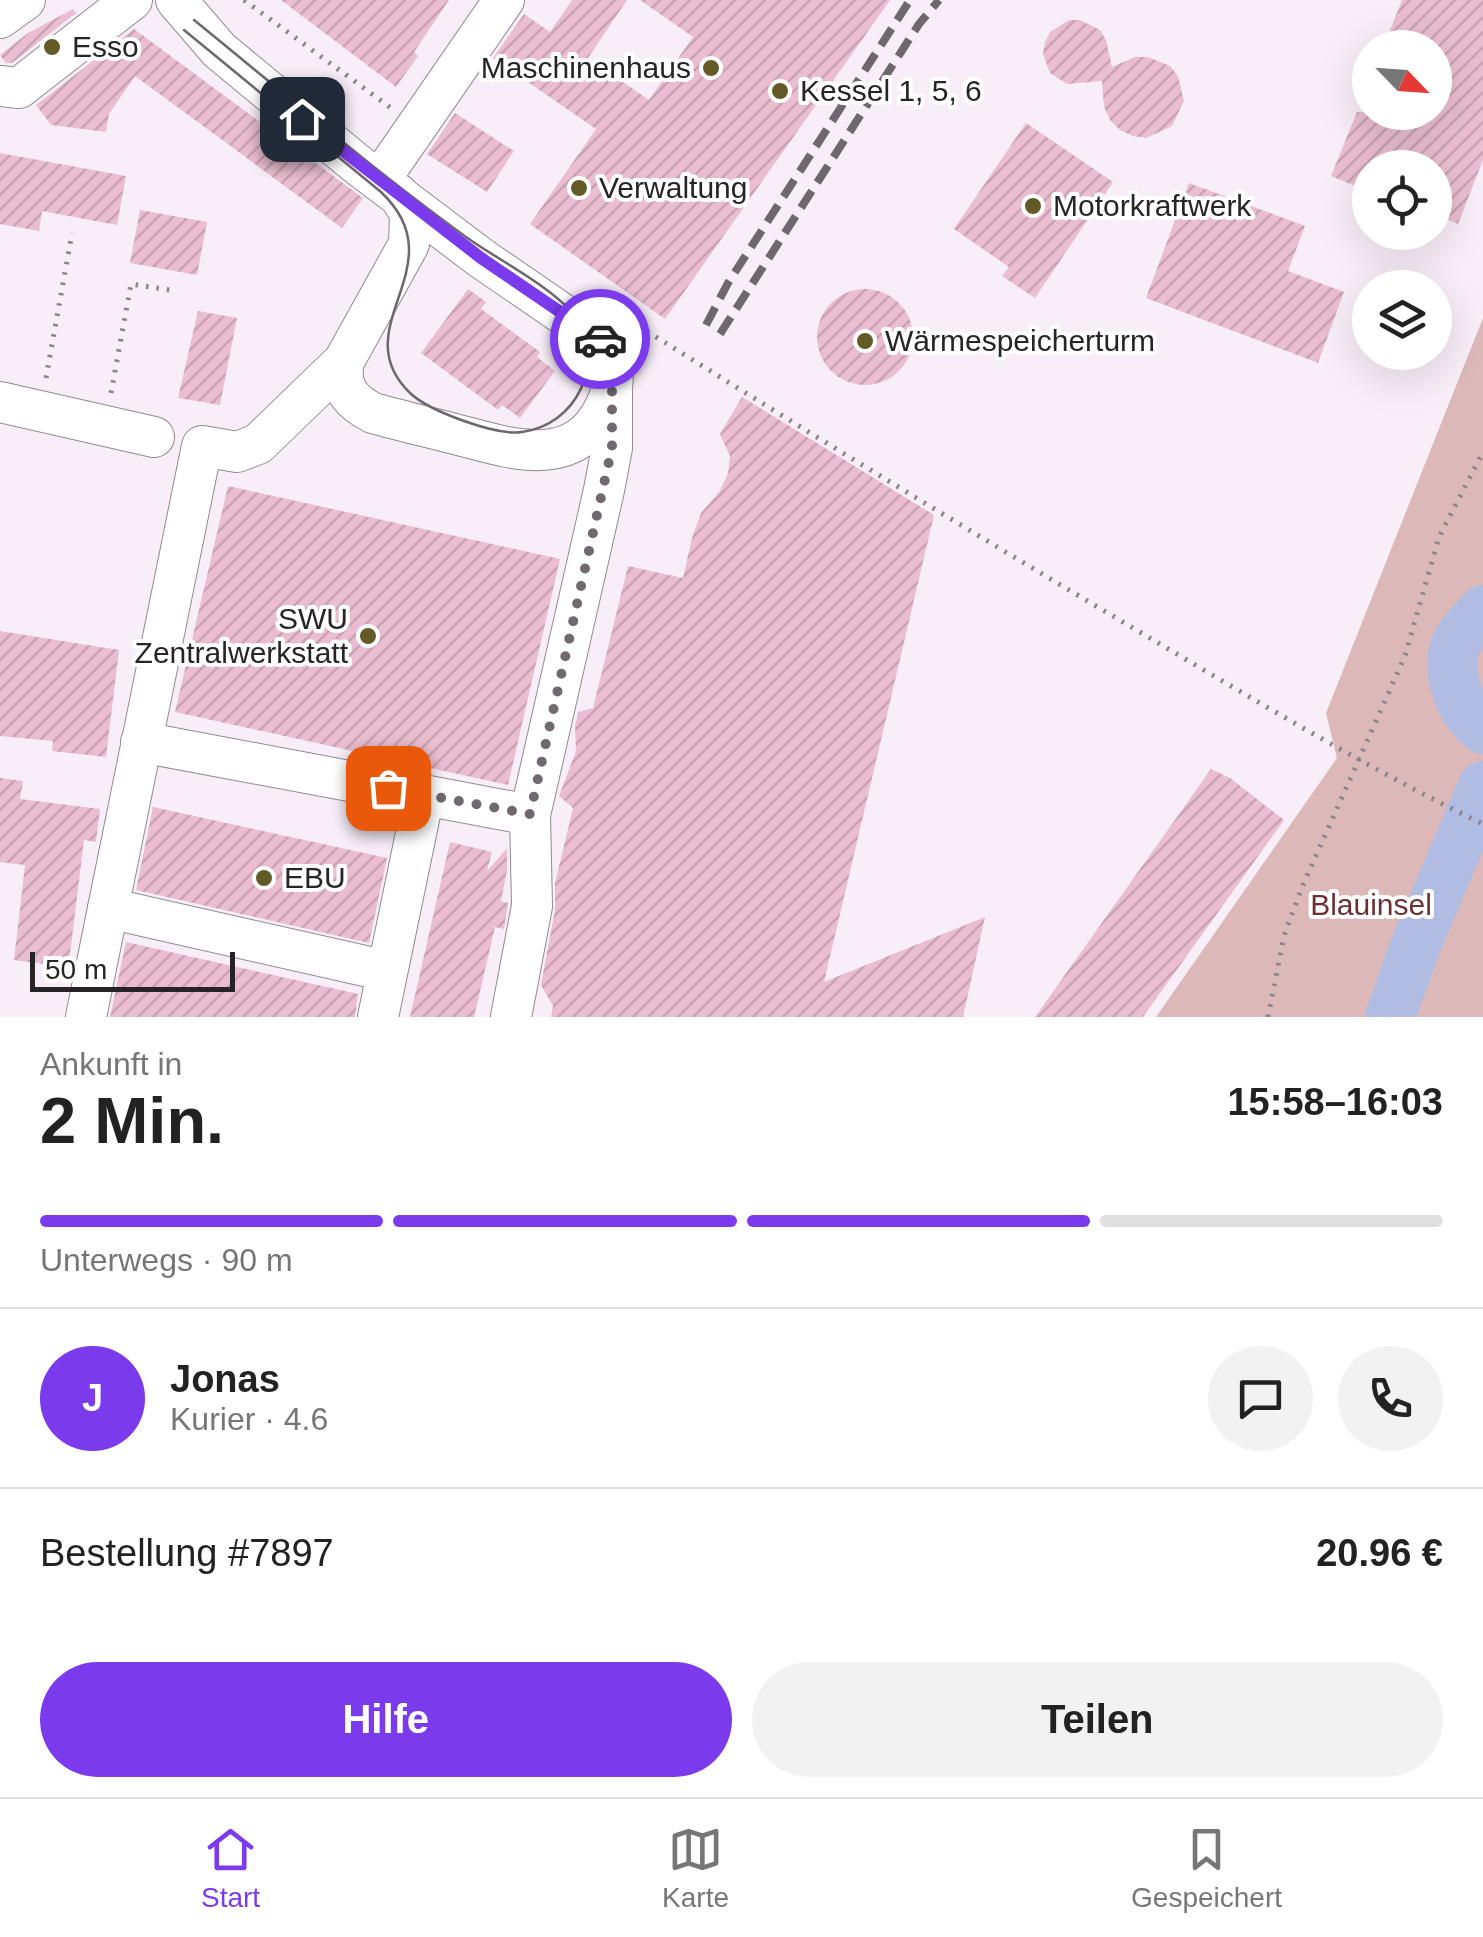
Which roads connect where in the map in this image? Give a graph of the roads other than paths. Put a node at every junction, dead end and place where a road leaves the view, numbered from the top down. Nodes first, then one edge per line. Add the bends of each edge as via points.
1 (25, 0) edge
2 (132, 0) edge
3 (148, 0) edge
4 (473, 0) edge
5 (504, 0) edge
6 (190, 17) edge
7 (0, 18) edge
8 (0, 86) edge
9 (378, 180) junction
10 (344, 361) junction
11 (612, 385) junction
12 (0, 402) edge
13 (154, 437) dead end
14 (141, 742) junction
15 (424, 795) junction
16 (530, 814) junction
17 (108, 908) junction
18 (387, 970) junction
19 (514, 1007) edge
20 (86, 1017) edge
21 (378, 1017) edge

1 - 7 street
2 - 8 street via 19,88
3 - 6 street via 184,30
4 - 9 street via 394,111
5 - 9 street
6 - 9 street
9 - 10 street via 410,213 408,244
9 - 11 street via 595,334 611,356
10 - 11 street via 346,392 373,413 526,452 578,438 599,418
10 - 14 street via 258,444 237,452 202,446
11 - 16 street via 604,490
12 - 13 street
14 - 15 street
14 - 17 street
15 - 16 street
15 - 18 street
16 - 19 street via 532,906
17 - 18 street
17 - 20 street
18 - 21 street

